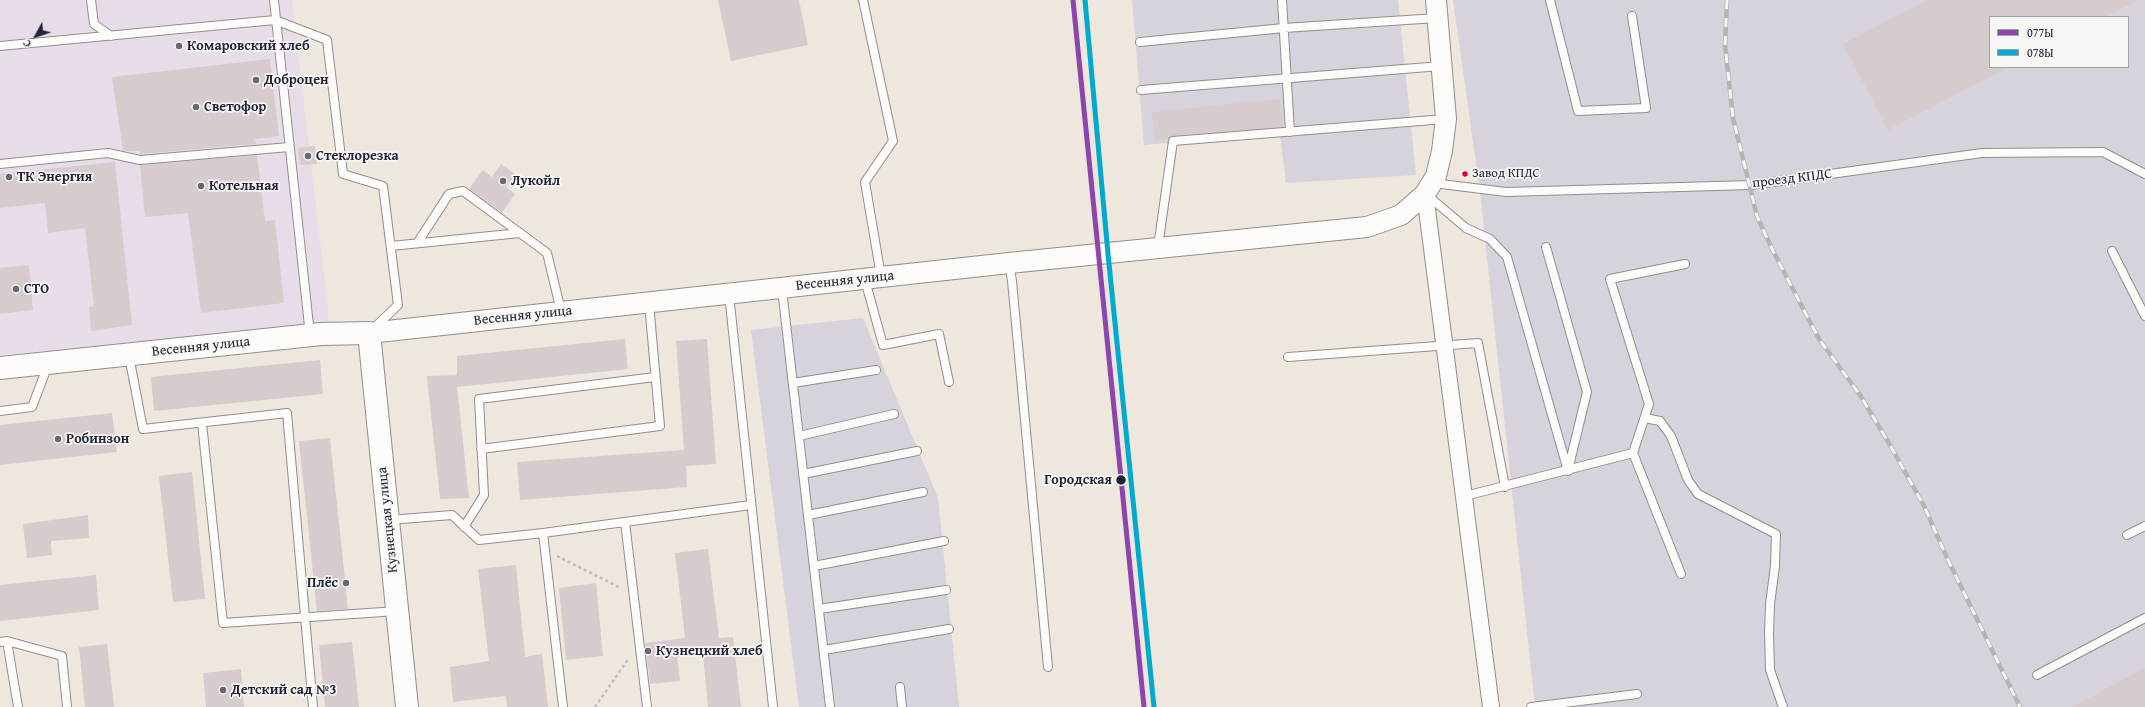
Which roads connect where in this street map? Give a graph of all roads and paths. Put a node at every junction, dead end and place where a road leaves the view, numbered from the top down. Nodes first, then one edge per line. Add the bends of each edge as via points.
1 (91, 0) edge
2 (274, 0) edge
3 (863, 0) edge
4 (1282, 0) edge
5 (1550, 0) edge
6 (1437, 9) edge
7 (1632, 16) dead end
8 (275, 20) junction
9 (1284, 28) junction
10 (111, 36) junction
11 (1140, 42) dead end
12 (0, 46) edge
13 (1441, 66) junction
14 (1287, 78) junction
15 (1141, 90) dead end
16 (1446, 119) junction
17 (1290, 132) junction
18 (289, 147) junction
19 (0, 164) edge
20 (2145, 174) edge
21 (1429, 188) junction
22 (520, 233) junction
23 (418, 242) junction
24 (391, 246) junction
25 (1546, 247) dead end
26 (1158, 248) junction
27 (2112, 251) dead end
28 (1009, 263) junction
29 (1685, 264) dead end
30 (873, 278) junction
31 (782, 288) junction
32 (729, 294) junction
33 (649, 302) junction
34 (561, 312) junction
35 (2145, 316) edge
36 (369, 333) junction
37 (310, 335) junction
38 (1445, 344) junction
39 (129, 355) junction
40 (1288, 357) dead end
41 (49, 363) junction
42 (0, 368) edge
43 (876, 370) dead end
44 (655, 377) junction
45 (949, 382) dead end
46 (793, 383) junction
47 (0, 411) edge
48 (894, 414) dead end
49 (1645, 418) junction
50 (202, 423) junction
51 (799, 436) junction
52 (481, 449) junction
53 (917, 451) dead end
54 (1633, 453) junction
55 (1568, 471) junction
56 (803, 474) junction
57 (1505, 487) junction
58 (922, 492) dead end
59 (1465, 496) junction
60 (751, 505) junction
61 (808, 515) junction
62 (388, 520) junction
63 (625, 522) junction
64 (2145, 526) edge
65 (464, 527) junction
66 (543, 533) junction
67 (2127, 535) dead end
68 (944, 541) dead end
69 (545, 550) junction
70 (814, 566) junction
71 (1681, 574) dead end
72 (946, 590) dead end
73 (634, 594) junction
74 (819, 609) junction
75 (397, 611) junction
76 (305, 618) junction
77 (2145, 618) edge
78 (949, 628) dead end
79 (3, 642) edge
80 (640, 643) junction
81 (824, 650) junction
82 (1048, 667) dead end
83 (2037, 675) dead end
84 (900, 687) dead end
85 (1637, 694) dead end
86 (18, 707) edge
87 (68, 707) edge
88 (313, 707) edge
89 (407, 707) edge
90 (563, 707) edge
91 (596, 707) edge
92 (648, 707) edge
93 (773, 707) edge
94 (830, 707) edge
95 (902, 707) edge
96 (1491, 707) edge
97 (1531, 707) edge
98 (1783, 707) edge

1 - 10 lane via 94,24
2 - 8 lane
3 - 30 lane via 893,142 865,182
4 - 9 lane
5 - 7 lane via 1578,111 1646,108
6 - 9 lane
6 - 13 street
8 - 10 lane
8 - 18 lane
8 - 24 lane via 327,40 343,174 383,186
9 - 11 lane
9 - 14 lane
10 - 12 lane
13 - 14 lane
13 - 16 street
14 - 15 lane
14 - 17 lane
16 - 17 lane
16 - 21 street via 1436,176
17 - 26 lane via 1173,141
18 - 19 lane via 140,160 108,153
18 - 37 lane
20 - 21 lane, проезд КПДС via 2103,152 1982,153 1751,185 1506,192
21 - 26 street, Весенняя улица via 1401,215 1367,227
21 - 38 street
21 - 55 lane via 1466,228 1490,239 1507,257
22 - 23 lane
22 - 23 lane via 463,191 449,194
22 - 34 lane via 547,253
23 - 24 lane
24 - 36 lane via 398,305
25 - 55 lane via 1587,392
26 - 28 street, Весенняя улица
27 - 35 lane
28 - 30 street, Весенняя улица
28 - 82 lane
29 - 49 lane via 1610,279 1649,404
30 - 31 street, Весенняя улица
30 - 45 lane via 883,345 939,334
31 - 32 street, Весенняя улица
31 - 46 lane
32 - 33 street, Весенняя улица
32 - 60 lane
33 - 34 street, Весенняя улица
33 - 44 lane
34 - 36 street, Весенняя улица
36 - 37 main road, Весенняя улица
36 - 62 main road, Кузнецкая улица
37 - 39 main road, Весенняя улица
38 - 40 lane
38 - 57 lane via 1478,343
38 - 59 street
39 - 41 main road, Весенняя улица
39 - 50 lane via 142,429
41 - 42 main road, Весенняя улица
41 - 47 lane via 32,407
43 - 46 lane
44 - 52 lane via 479,399
44 - 52 lane via 660,426
46 - 51 lane
48 - 51 lane
49 - 54 lane
49 - 98 lane via 1660,421 1671,436 1688,480 1698,494 1776,534 1770,604 1770,670
50 - 76 lane via 223,623
50 - 76 lane via 287,414
51 - 56 lane
52 - 65 lane via 484,495
53 - 56 lane
54 - 55 lane
54 - 71 lane
55 - 57 lane
56 - 61 lane
57 - 59 lane
58 - 61 lane
59 - 96 street
60 - 63 lane
60 - 93 lane
61 - 70 lane
62 - 65 lane via 452,515
62 - 75 main road, Кузнецкая улица
63 - 66 lane
63 - 73 lane
64 - 67 lane
65 - 66 lane via 479,540
66 - 69 lane
68 - 70 lane
69 - 73 path
69 - 90 lane
70 - 74 lane
72 - 74 lane
73 - 80 lane
74 - 81 lane
75 - 76 lane
75 - 89 main road, Кузнецкая улица
76 - 88 lane
77 - 83 lane
78 - 81 lane
79 - 86 lane
79 - 87 lane via 62,656
80 - 91 path
80 - 92 lane
81 - 94 lane
84 - 95 lane
85 - 97 lane

